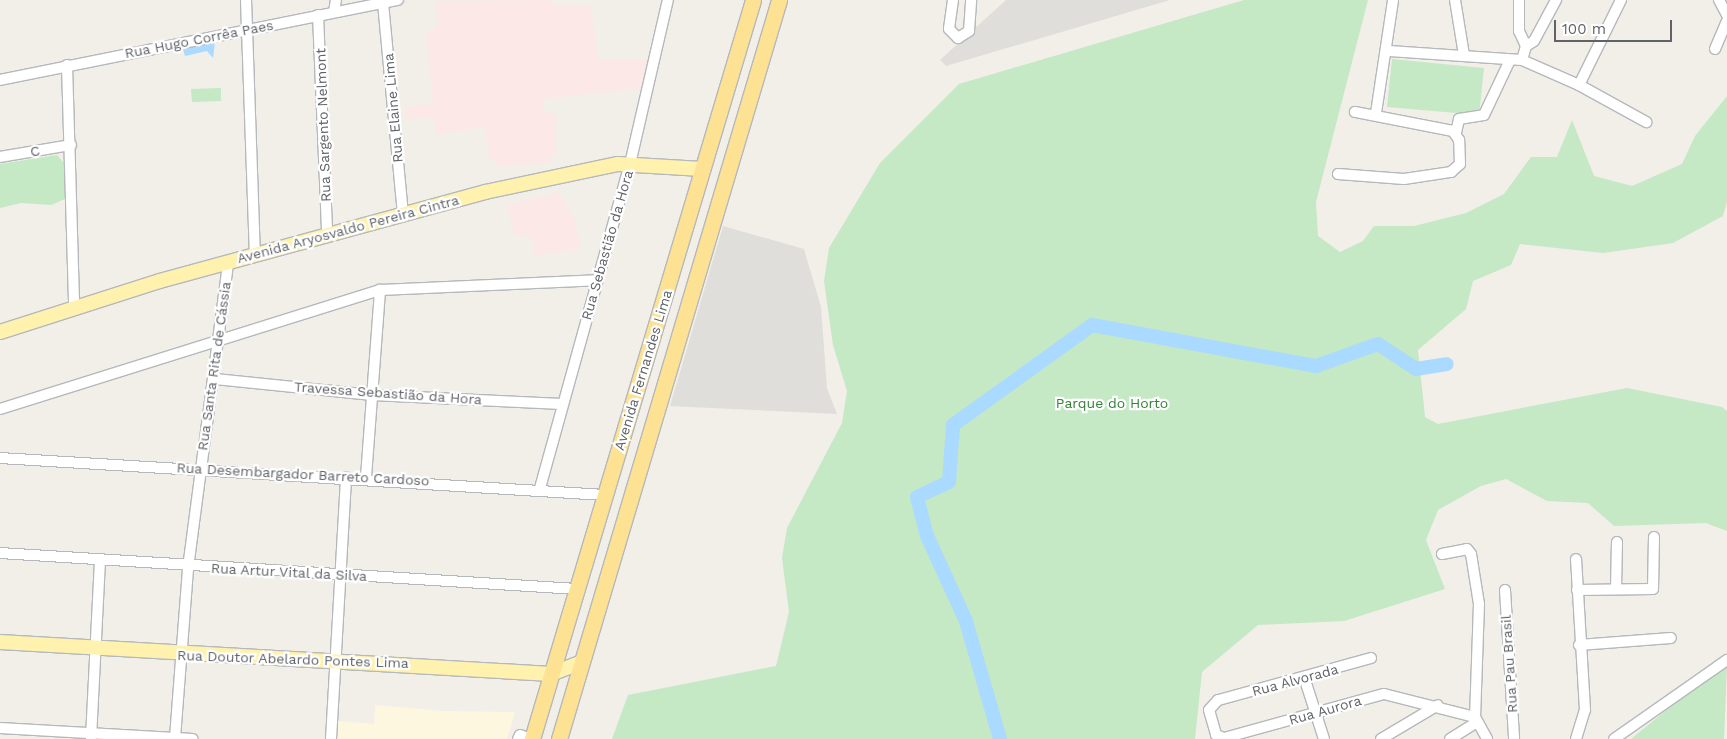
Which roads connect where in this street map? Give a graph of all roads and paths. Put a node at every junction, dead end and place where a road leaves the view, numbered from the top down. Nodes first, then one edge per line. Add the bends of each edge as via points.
1 (246, 0) edge
2 (336, 0) edge
3 (398, 0) edge
4 (668, 0) edge
5 (753, 0) edge
6 (779, 0) edge
7 (953, 0) edge
8 (971, 0) edge
9 (1393, 0) edge
10 (1456, 0) edge
11 (1519, 0) edge
12 (1556, 0) edge
13 (1621, 0) edge
14 (1719, 0) edge
15 (383, 2) junction
16 (334, 12) junction
17 (318, 15) junction
18 (1727, 15) edge
19 (1727, 21) edge
20 (247, 30) junction
21 (1526, 46) junction
22 (1715, 49) dead end
23 (1388, 51) junction
24 (1464, 56) junction
25 (1510, 60) junction
26 (1522, 60) junction
27 (67, 65) junction
28 (0, 80) edge
29 (1579, 85) junction
30 (1355, 112) dead end
31 (1376, 113) junction
32 (1646, 122) dead end
33 (1456, 133) junction
34 (71, 145) junction
35 (0, 157) edge
36 (630, 164) junction
37 (702, 169) junction
38 (1338, 174) dead end
39 (403, 213) junction
40 (327, 234) junction
41 (255, 254) junction
42 (228, 262) junction
43 (597, 280) junction
44 (380, 290) junction
45 (74, 308) junction
46 (0, 332) edge
47 (220, 336) junction
48 (215, 379) junction
49 (372, 395) junction
50 (562, 404) junction
51 (0, 409) edge
52 (0, 458) edge
53 (200, 469) junction
54 (346, 477) junction
55 (366, 477) junction
56 (540, 488) junction
57 (606, 494) junction
58 (1654, 537) dead end
59 (1616, 542) dead end
60 (0, 553) edge
61 (1442, 554) dead end
62 (1576, 559) dead end
63 (100, 562) junction
64 (188, 568) junction
65 (338, 574) junction
66 (577, 589) junction
67 (1616, 589) junction
68 (1505, 590) dead end
69 (1577, 590) junction
70 (1671, 638) dead end
71 (0, 642) edge
72 (1579, 645) junction
73 (97, 650) junction
74 (182, 654) junction
75 (1371, 658) dead end
76 (333, 659) junction
77 (1727, 660) edge
78 (583, 662) junction
79 (551, 674) junction
80 (1304, 677) junction
81 (1218, 700) joint
82 (1438, 705) junction
83 (1316, 713) junction
84 (1476, 720) junction
85 (0, 728) edge
86 (91, 736) edge
87 (175, 738) edge
88 (525, 738) edge
89 (194, 739) edge
90 (331, 739) edge
91 (560, 739) edge
92 (1324, 739) edge
93 (1380, 739) edge
94 (1450, 739) edge
95 (1487, 739) edge
96 (1514, 739) edge
97 (1576, 739) edge
98 (1614, 739) edge

1 - 20 street
2 - 16 street
3 - 15 street, Rua Hugo Corrêa Paes
4 - 36 street, Rua Sebastião da Hora
5 - 37 highway, Avenida Fernandes Lima
6 - 78 highway, Avenida Fernandes Lima
7 - 8 street via 950,32 958,38 969,31
9 - 23 street
10 - 24 street
11 - 21 street via 1519,30
12 - 21 street via 1534,41
13 - 29 street
14 - 18 street
15 - 16 street, Rua Hugo Corrêa Paes
15 - 39 street, Rua Elaine Lima
16 - 17 street, Rua Hugo Corrêa Paes
17 - 20 street, Rua Hugo Corrêa Paes
17 - 40 street, Rua Sargento Nelmont
19 - 22 street
20 - 27 street, Rua Hugo Corrêa Paes
20 - 41 street
21 - 26 street
23 - 24 street
23 - 31 street
24 - 25 street
25 - 26 street
25 - 33 street via 1484,116 1459,119
26 - 29 street
27 - 28 street, Rua Hugo Corrêa Paes
27 - 34 street
29 - 32 street
30 - 31 street
31 - 33 street
33 - 38 street via 1459,161 1451,172 1404,179
34 - 35 street, C
34 - 45 street
36 - 37 main road, Avenida Aryosvaldo Pereira Cintra
36 - 39 main road, Avenida Aryosvaldo Pereira Cintra via 485,192
36 - 43 street, Rua Sebastião da Hora
37 - 57 highway, Avenida Fernandes Lima
39 - 40 main road, Avenida Aryosvaldo Pereira Cintra
40 - 41 main road, Avenida Aryosvaldo Pereira Cintra
41 - 42 main road, Avenida Aryosvaldo Pereira Cintra
42 - 45 main road, Avenida Aryosvaldo Pereira Cintra
42 - 47 street, Rua Santa Rita de Cássia
43 - 44 street
43 - 50 street, Rua Sebastião da Hora
44 - 47 street
44 - 49 street
45 - 46 main road, Avenida Aryosvaldo Pereira Cintra
47 - 48 street, Rua Santa Rita de Cássia
47 - 51 street
48 - 49 street, Travessa Sebastião da Hora
48 - 53 street, Rua Santa Rita de Cássia
49 - 50 street, Travessa Sebastião da Hora
49 - 55 street
50 - 56 street, Rua Sebastião da Hora
52 - 53 street, Rua Desembargador Barreto Cardoso
53 - 54 street, Rua Desembargador Barreto Cardoso
53 - 64 street, Rua Santa Rita de Cássia
54 - 55 street, Rua Desembargador Barreto Cardoso
54 - 65 street
55 - 56 street, Rua Desembargador Barreto Cardoso
56 - 57 street, Rua Desembargador Barreto Cardoso
57 - 66 highway, Avenida Fernandes Lima
58 - 67 street via 1652,590
59 - 67 street
60 - 63 street, Rua Artur Vital da Silva
61 - 84 street via 1467,549 1471,554 1479,604
62 - 69 street
63 - 64 street, Rua Artur Vital da Silva
63 - 73 street
64 - 65 street, Rua Artur Vital da Silva
64 - 74 street, Rua Santa Rita de Cássia
65 - 66 street, Rua Artur Vital da Silva
65 - 76 street
66 - 79 highway, Avenida Fernandes Lima
67 - 69 street
68 - 96 street, Rua Pau Brasil
69 - 72 street
70 - 72 street
71 - 73 main road, Rua Doutor Abelardo Pontes Lima
72 - 97 street via 1585,710
73 - 74 main road, Rua Doutor Abelardo Pontes Lima
73 - 86 street
74 - 76 main road, Rua Doutor Abelardo Pontes Lima
74 - 87 street, Rua Santa Rita de Cássia
75 - 80 street, Rua Alvorada
76 - 79 main road, Rua Doutor Abelardo Pontes Lima
76 - 90 street
77 - 98 street
78 - 79 main road, Rua Doutor Abelardo Pontes Lima
78 - 91 highway, Avenida Fernandes Lima
79 - 88 highway, Avenida Fernandes Lima
80 - 81 street, Rua Alvorada
80 - 83 street
81 - 83 street, Rua Aurora via 1209,710 1220,739
82 - 83 street, Rua Aurora via 1384,694
82 - 84 street, Rua Aurora
82 - 93 street
83 - 92 street
84 - 94 street
84 - 95 street
85 - 86 street
86 - 87 street
87 - 89 street

